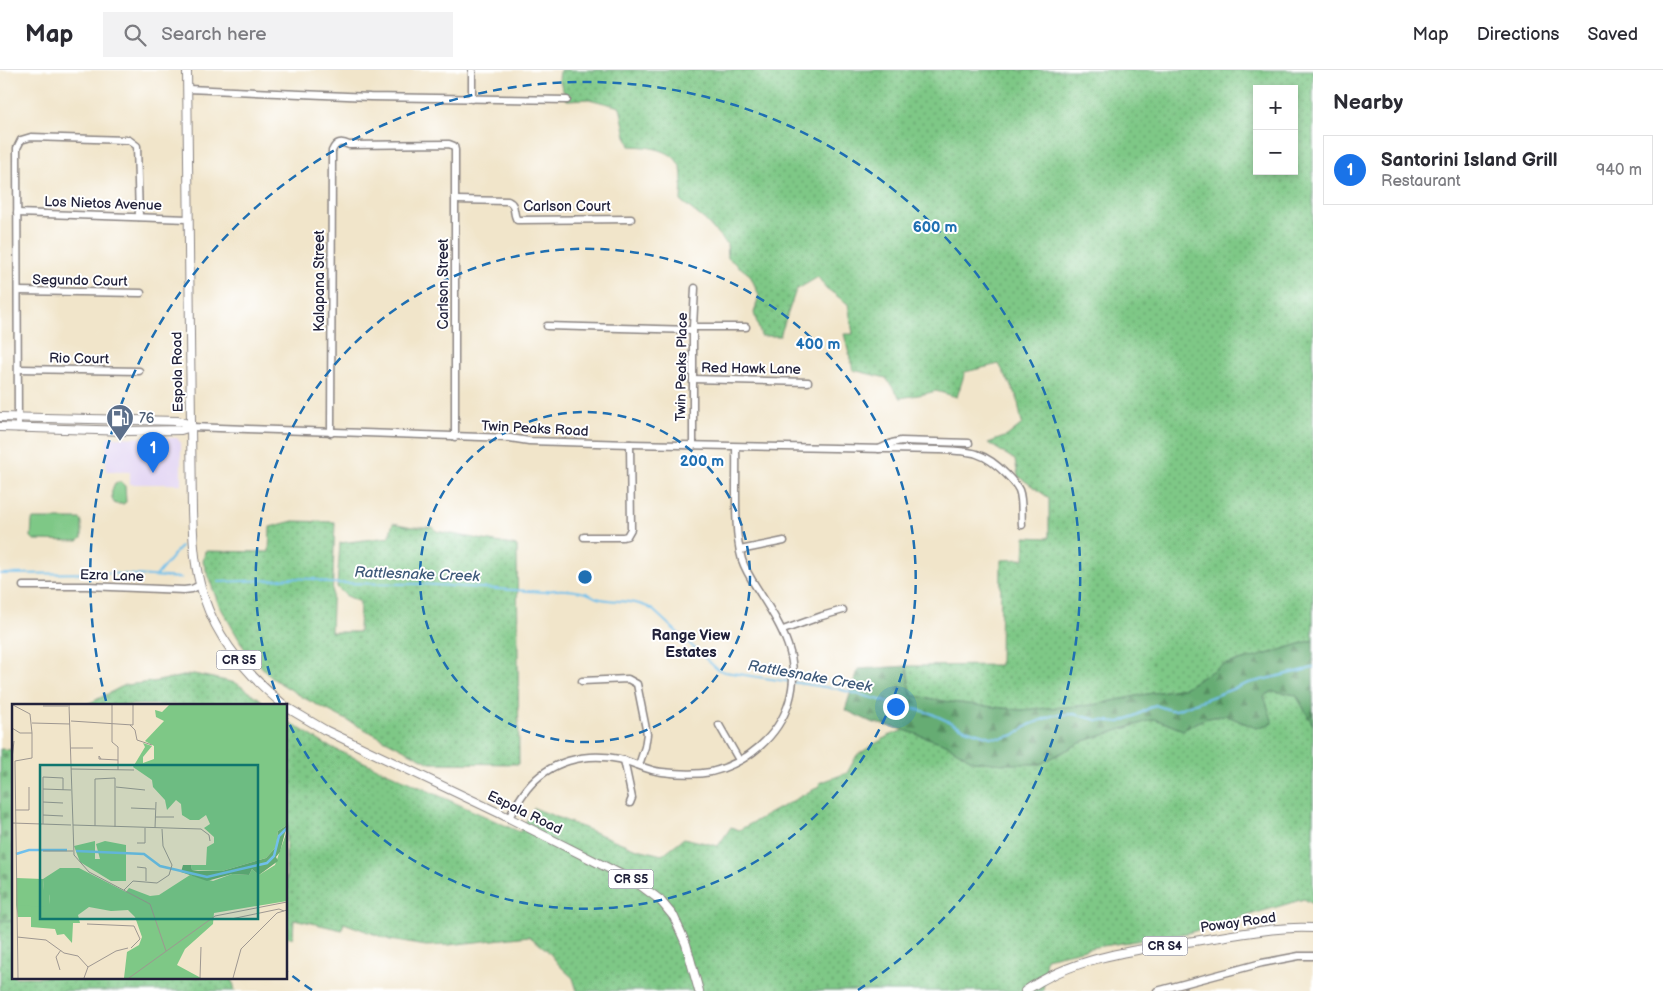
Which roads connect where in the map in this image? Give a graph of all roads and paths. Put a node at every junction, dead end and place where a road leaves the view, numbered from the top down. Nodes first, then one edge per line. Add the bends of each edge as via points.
1 (187, 70) edge
2 (472, 70) edge
3 (188, 89) junction
4 (472, 98) junction
5 (567, 100) dead end
6 (440, 145) joint
7 (456, 200) junction
8 (17, 213) junction
9 (138, 217) junction
10 (188, 219) junction
11 (631, 219) dead end
12 (695, 288) dead end
13 (18, 291) junction
14 (141, 293) dead end
15 (547, 326) dead end
16 (746, 327) dead end
17 (694, 329) junction
18 (19, 369) junction
19 (138, 371) dead end
20 (693, 379) junction
21 (808, 382) dead end
22 (0, 417) edge
23 (19, 418) junction
24 (0, 427) edge
25 (190, 427) junction
26 (18, 428) junction
27 (331, 433) junction
28 (455, 437) junction
29 (969, 443) dead end
30 (630, 444) junction
31 (694, 446) junction
32 (736, 447) junction
33 (878, 449) junction
34 (1022, 525) dead end
35 (584, 537) dead end
36 (784, 541) dead end
37 (740, 550) junction
38 (200, 585) junction
39 (23, 586) dead end
40 (843, 610) dead end
41 (783, 630) junction
42 (582, 681) dead end
43 (283, 704) edge
44 (288, 708) edge
45 (719, 725) dead end
46 (624, 760) junction
47 (739, 760) junction
48 (640, 765) junction
49 (630, 803) dead end
50 (508, 818) junction
51 (1313, 928) edge
52 (1313, 956) edge
53 (699, 991) edge
54 (1025, 991) edge
55 (1157, 991) edge

1 - 3 main road, Espola Road / CR S5
2 - 4 street
3 - 4 street
3 - 10 main road, Espola Road / CR S5
4 - 5 street
6 - 7 street, Carlson Street via 454,146
6 - 27 street, Kalapana Street via 348,145 344,142 334,145
7 - 11 street, Carlson Court via 512,202 517,220
7 - 28 street, Carlson Street
8 - 9 street, Los Nietos Avenue
8 - 9 street via 17,148 22,140 31,137 129,140 138,150
8 - 13 street
9 - 10 street, Los Nietos Avenue
10 - 25 main road, Espola Road / CR S5
12 - 17 street, Twin Peaks Place
13 - 14 street, Segundo Court
13 - 18 street
15 - 17 street
16 - 17 street
17 - 20 street, Twin Peaks Place
18 - 19 street, Rio Court
18 - 23 street
20 - 21 street, Red Hawk Lane
20 - 31 street, Twin Peaks Place
22 - 23 main road, Twin Peaks Road
23 - 25 main road, Twin Peaks Road via 178,420
23 - 26 street
24 - 26 main road, Twin Peaks Road
25 - 26 main road, Twin Peaks Road via 128,431
25 - 27 street, Twin Peaks Road
25 - 38 main road, Espola Road / CR S5 via 192,523
27 - 28 street, Twin Peaks Road
28 - 30 street, Twin Peaks Road
29 - 33 street, Twin Peaks Road via 902,441
30 - 31 street, Twin Peaks Road
30 - 35 street via 630,533 623,537
31 - 32 street, Twin Peaks Road
32 - 33 street, Twin Peaks Road
32 - 37 street
33 - 34 street, Twin Peaks Road via 949,450 969,452 992,460 1021,496
36 - 37 street
37 - 41 street via 746,570
38 - 39 street, Ezra Lane via 184,590
38 - 43 main road, Espola Road / CR S5 via 210,612 230,648 249,673
40 - 41 street
41 - 47 street via 792,665 787,708 768,738
42 - 48 street via 628,679 638,684 647,734
44 - 50 main road, Espola Road / CR S5 via 325,730
45 - 47 street
46 - 48 street
46 - 49 street via 632,798
46 - 50 street via 581,757 553,766 528,787
47 - 48 street via 711,772 691,774 661,772
50 - 53 main road, Espola Road / CR S5 via 636,882 660,900 674,916 683,934
51 - 54 main road, Poway Road / CR S4 via 1278,928 1120,953 1089,960 1054,974
52 - 55 street via 1262,963

